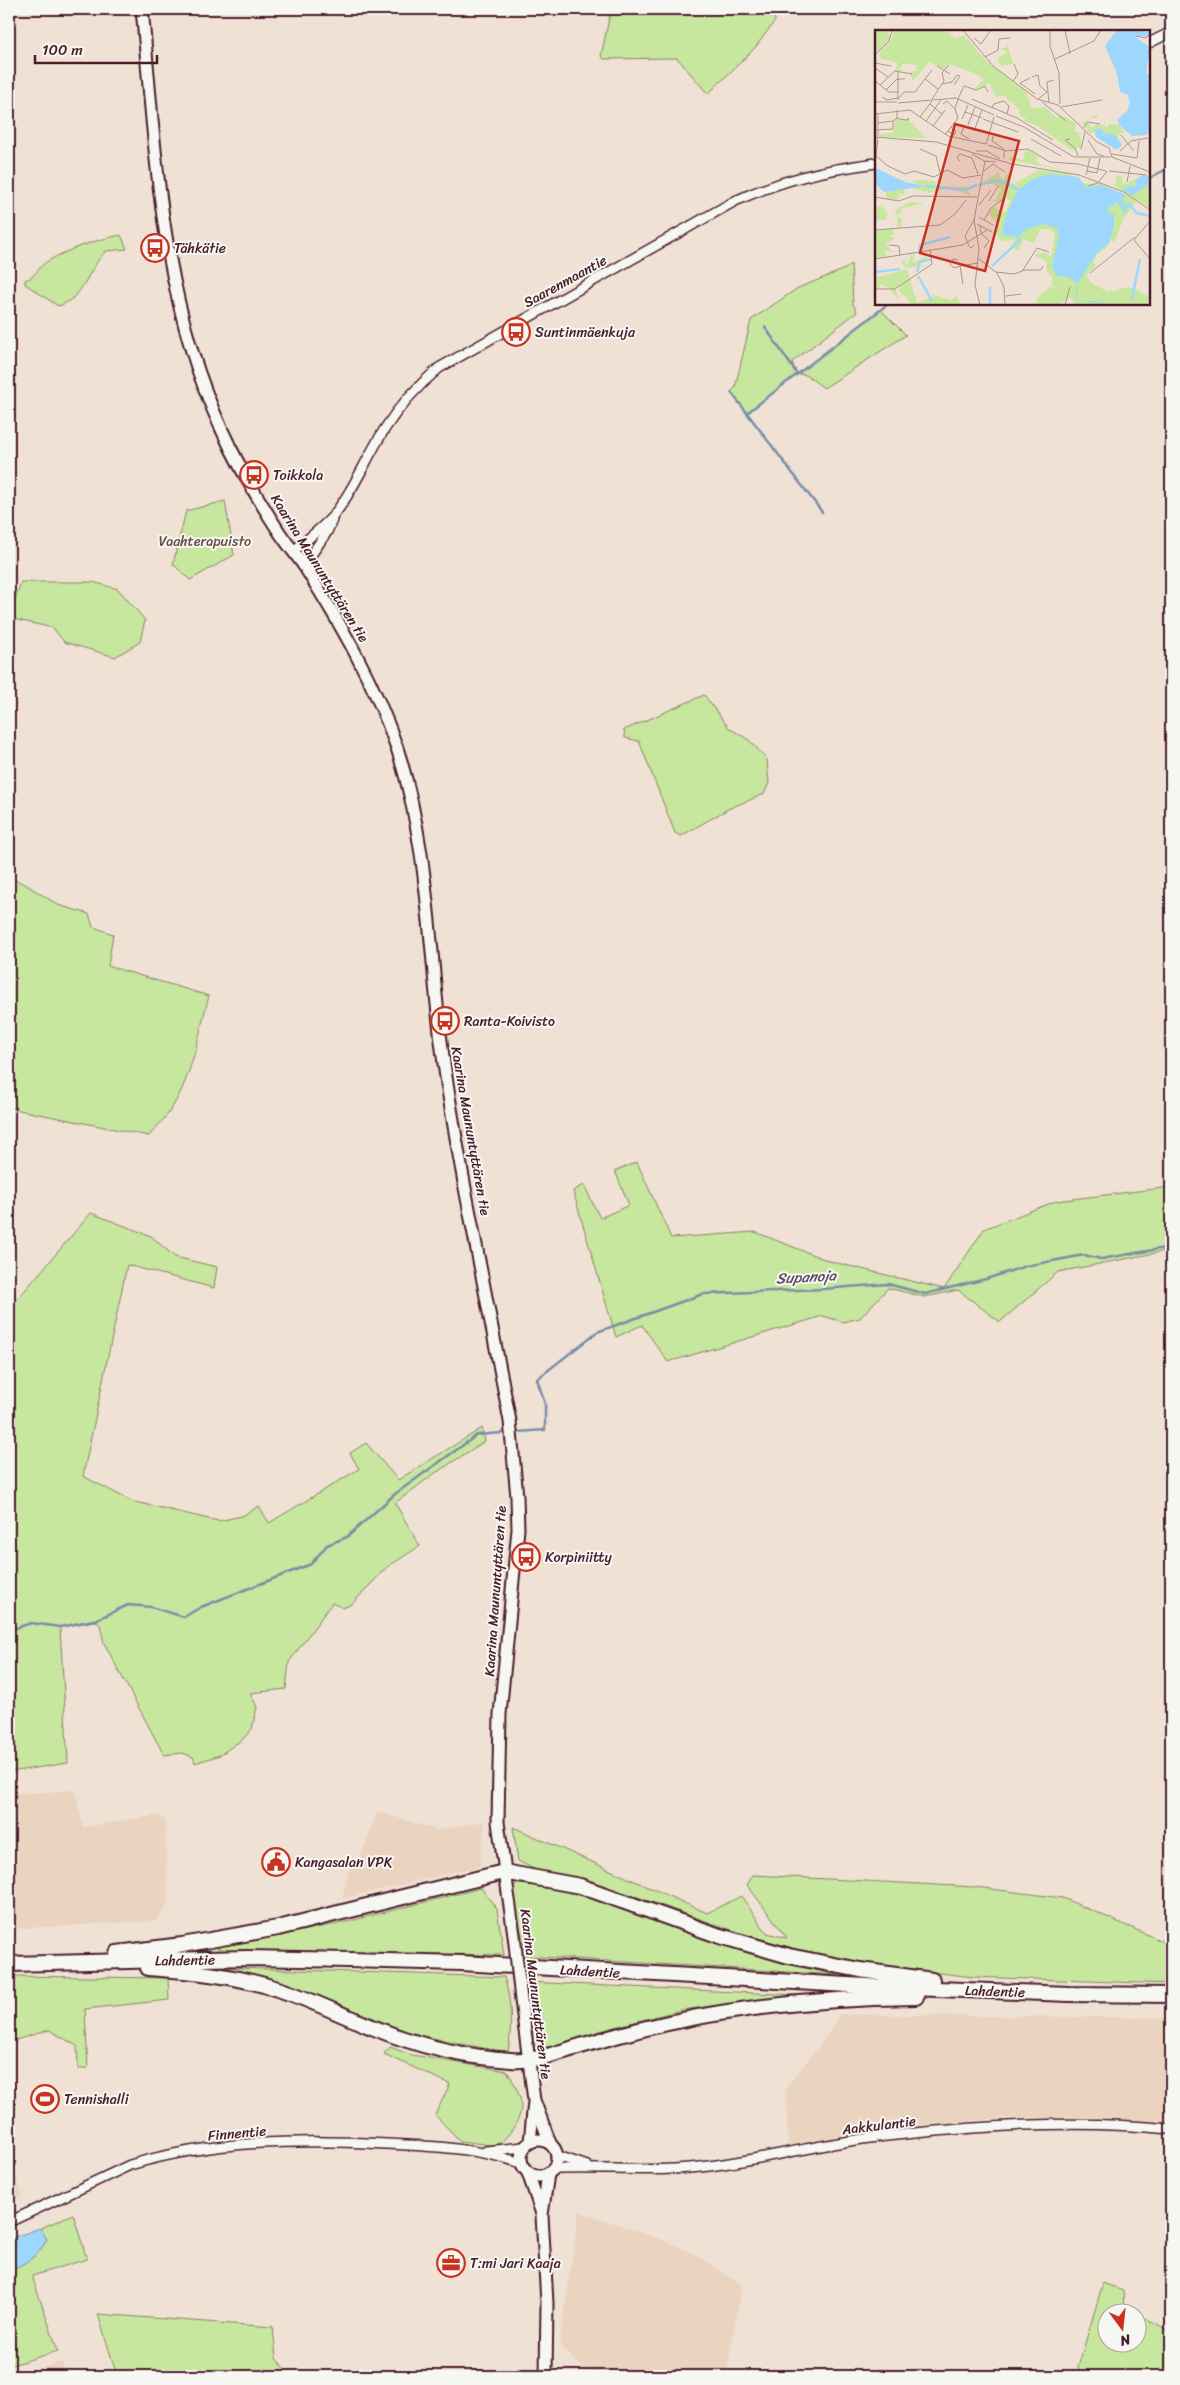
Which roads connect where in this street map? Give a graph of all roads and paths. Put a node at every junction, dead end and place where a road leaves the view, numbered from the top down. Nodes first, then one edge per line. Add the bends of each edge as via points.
1 (142, 9) edge
2 (1171, 32) edge
3 (1150, 42) edge
4 (875, 163) edge
5 (334, 515) junction
6 (293, 551) junction
7 (304, 565) junction
8 (504, 1872) junction
9 (46, 1962) junction
10 (9, 1964) edge
11 (1069, 1994) junction
12 (1171, 1995) edge
13 (528, 2059) junction
14 (534, 2100) junction
15 (1171, 2129) edge
16 (550, 2143) junction
17 (527, 2144) junction
18 (481, 2152) junction
19 (558, 2156) junction
20 (521, 2163) junction
21 (592, 2168) junction
22 (551, 2172) junction
23 (528, 2173) junction
24 (542, 2215) junction
25 (9, 2222) edge
26 (546, 2376) edge

1 - 6 main road, Kaarina Maununtyttären tie via 166,240 190,344 221,429 256,496
2 - 3 street
4 - 5 street, Saarenmaantie via 798,177 765,188 456,358 428,378 405,402 386,427
5 - 6 street, Saarenmaantie
5 - 7 street, Saarenmaantie via 327,532
6 - 7 main road, Kaarina Maununtyttären tie
7 - 8 main road, Kaarina Maununtyttären tie via 354,649 381,705 412,802 424,869 441,1042 451,1108 510,1421 518,1529 500,1714 498,1822
8 - 9 highway via 246,1934
8 - 11 highway via 580,1886 720,1936 825,1964 905,1977
8 - 13 main road, Kaarina Maununtyttären tie, bridge
9 - 10 highway, Lahdentie
9 - 11 highway, Lahdentie via 247,1958 442,1963
9 - 13 highway via 176,1970 230,1977 281,1990 411,2042 512,2060
11 - 12 highway, Lahdentie
11 - 13 highway via 852,1998 774,2005 667,2023
13 - 14 main road, Kaarina Maununtyttären tie
14 - 16 main road, Kaarina Maununtyttären tie
14 - 17 main road, Kaarina Maununtyttären tie
15 - 21 street, Aakkulantie via 1098,2124 1007,2127 876,2137 670,2170
16 - 17 main road via 540,2139
16 - 19 main road
17 - 18 street, Finnentie
17 - 20 main road
18 - 20 street, Finnentie
18 - 25 street, Finnentie via 439,2146 294,2141 205,2149 130,2165
19 - 21 street, Aakkulantie
19 - 22 main road
20 - 23 main road
21 - 22 street, Aakkulantie
22 - 23 main road via 538,2177
22 - 24 main road
23 - 24 main road
24 - 26 main road

